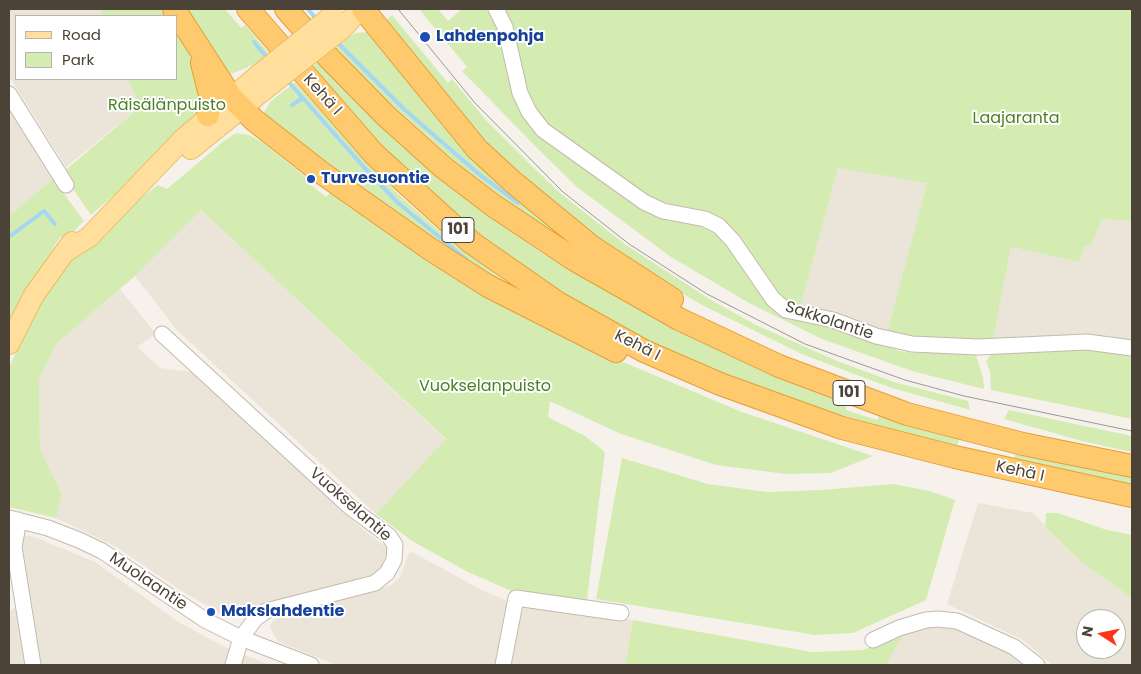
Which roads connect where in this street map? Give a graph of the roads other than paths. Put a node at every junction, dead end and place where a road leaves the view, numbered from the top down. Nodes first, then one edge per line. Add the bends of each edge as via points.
1 (248, 9) edge
2 (286, 9) edge
3 (361, 9) edge
4 (496, 9) edge
5 (178, 15) edge
6 (339, 17) edge
7 (194, 41) junction
8 (9, 94) edge
9 (237, 102) junction
10 (208, 115) junction
11 (156, 168) junction
12 (66, 184) dead end
13 (162, 334) dead end
14 (9, 344) edge
15 (740, 348) junction
16 (1132, 348) edge
17 (720, 384) junction
18 (1132, 466) edge
19 (1132, 496) edge
20 (14, 519) edge
21 (621, 613) dead end
22 (241, 638) junction
23 (874, 640) dead end
24 (33, 665) edge
25 (233, 665) edge
26 (311, 665) edge
27 (503, 665) edge
28 (1037, 665) edge

1 - 17 highway, Kehä I / 101 via 374,154 472,243 558,304 644,351
2 - 15 highway, Kehä I / 101 via 385,115 444,168 494,206 575,260 679,319
3 - 6 main road
3 - 15 highway via 477,149 513,182 592,247 686,308
4 - 16 street, Sakkolantie via 505,27 520,93 543,130 644,202 663,211 705,219 719,226 773,299 786,310 834,320 876,336 912,344 978,347 1087,342
5 - 7 highway
6 - 9 main road, bridge
7 - 9 highway
7 - 10 highway via 210,95
8 - 12 street
9 - 10 main road
9 - 11 main road via 192,148
9 - 17 highway via 366,206 488,286 639,362
10 - 11 main road
11 - 14 main road via 81,230 34,295
13 - 22 street, Vuokselantie via 350,507 389,536 395,545 394,560 387,573 375,583 266,611 252,622
15 - 18 highway, Kehä I / 101 via 857,397 961,429
17 - 19 highway, Kehä I via 842,428
20 - 22 street, Muolaantie via 48,528 102,551 173,600
20 - 24 street via 14,548
21 - 27 street via 516,598
22 - 25 street
22 - 26 street, Muolaantie
23 - 28 street via 926,620 957,621 1014,647

